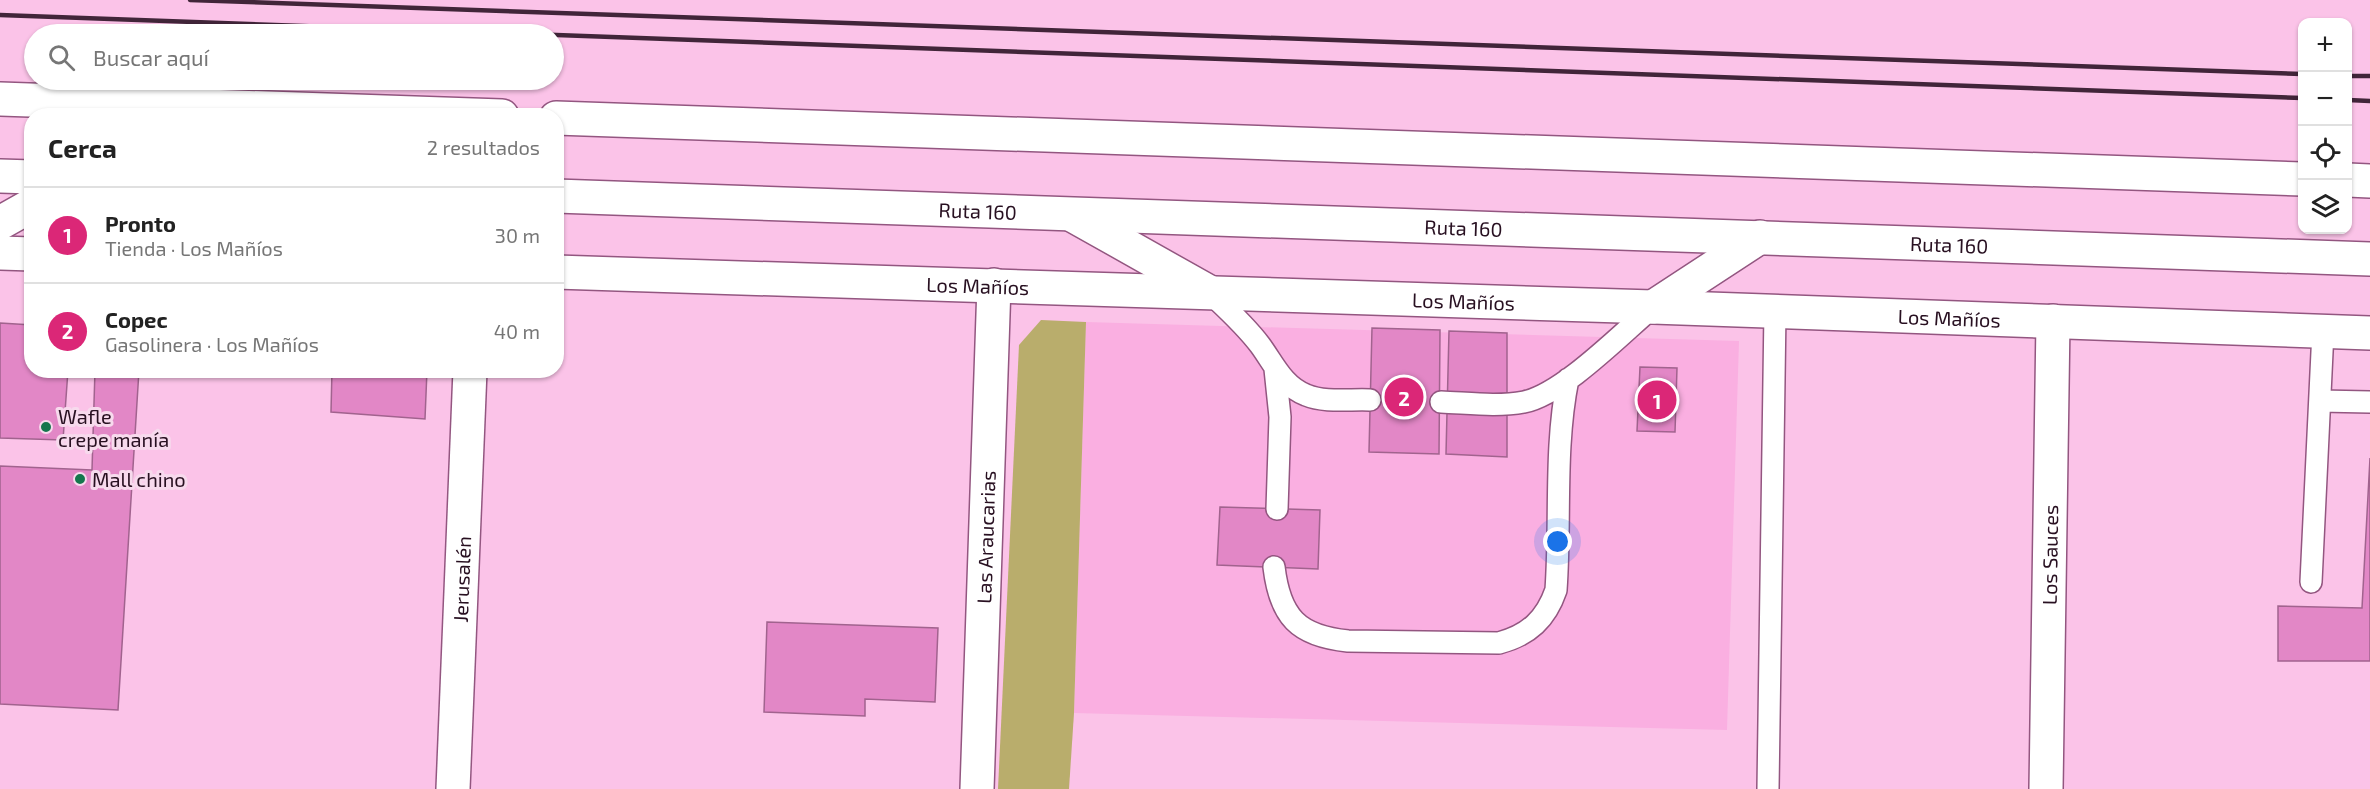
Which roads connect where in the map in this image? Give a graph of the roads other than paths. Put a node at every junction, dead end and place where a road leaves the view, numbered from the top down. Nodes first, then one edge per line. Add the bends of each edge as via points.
1 (0, 99) edge
2 (274, 108) edge
3 (564, 118) edge
4 (0, 176) edge
5 (24, 177) edge
6 (2298, 178) edge
7 (2352, 180) edge
8 (2370, 181) edge
9 (564, 196) edge
10 (24, 210) edge
11 (1070, 213) junction
12 (0, 223) edge
13 (1760, 237) junction
14 (0, 253) edge
15 (24, 254) edge
16 (2370, 259) edge
17 (564, 272) edge
18 (994, 285) junction
19 (1209, 292) junction
20 (1653, 307) junction
21 (1775, 311) junction
22 (2053, 321) junction
23 (2324, 331) junction
24 (2370, 333) edge
25 (1275, 368) junction
26 (470, 378) edge
27 (1568, 379) junction
28 (1370, 400) dead end
29 (2320, 401) junction
30 (1441, 402) dead end
31 (2370, 402) edge
32 (1276, 509) dead end
33 (1274, 567) dead end
34 (2311, 582) dead end
35 (453, 789) edge
36 (977, 789) edge
37 (1768, 789) edge
38 (2046, 789) edge

1 - 2 main road
3 - 6 main road
4 - 5 main road
7 - 8 main road
9 - 11 main road, Ruta 160
10 - 12 main road
11 - 13 main road, Ruta 160
11 - 19 main road
13 - 16 main road, Ruta 160
13 - 20 main road
14 - 15 main road
17 - 18 main road, Los Mañíos
18 - 19 main road, Los Mañíos
18 - 36 main road, Las Araucarias
19 - 20 main road, Los Mañíos
19 - 25 lane via 1260,345
20 - 21 main road, Los Mañíos
20 - 27 lane
21 - 22 main road, Los Mañíos
21 - 37 lane
22 - 23 main road, Los Mañíos
22 - 38 main road, Los Sauces
23 - 24 main road, Los Mañíos
23 - 29 lane
25 - 28 lane via 1283,380 1307,395
25 - 32 lane via 1281,417
26 - 35 main road, Jerusalén
27 - 30 lane via 1523,402
27 - 33 lane via 1561,425 1556,590 1541,620 1529,631 1499,643 1329,639 1314,635 1290,617 1277,592
29 - 31 lane
29 - 34 lane

